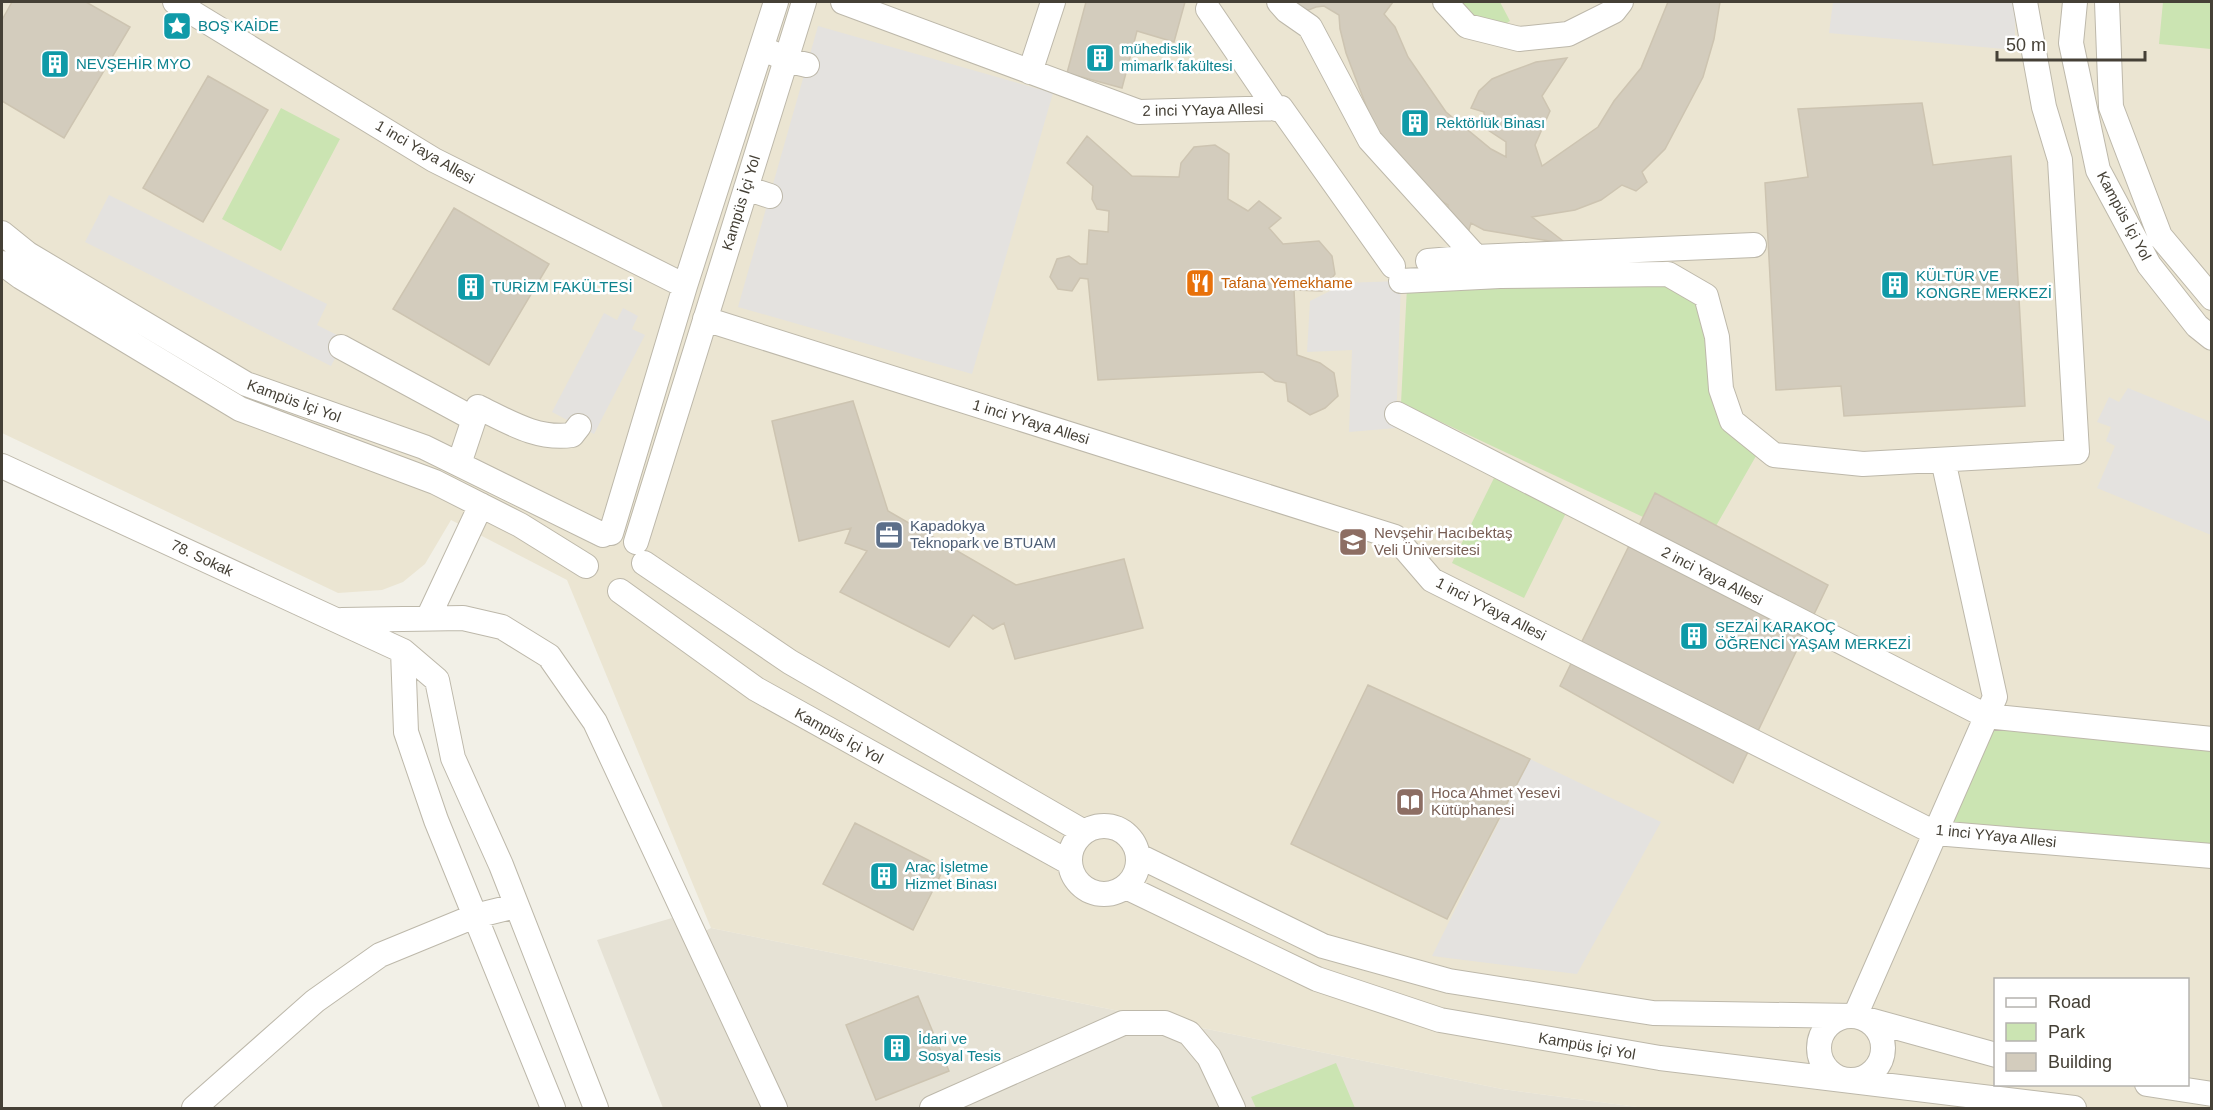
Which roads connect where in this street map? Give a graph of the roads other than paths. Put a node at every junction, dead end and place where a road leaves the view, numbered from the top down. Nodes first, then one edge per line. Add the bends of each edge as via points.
1 (175, 2) edge
2 (776, 2) edge
3 (804, 2) edge
4 (843, 2) edge
5 (1279, 2) edge
6 (1445, 2) edge
7 (1621, 2) edge
8 (2025, 2) edge
9 (2075, 2) edge
10 (2107, 2) edge
11 (1049, 3) edge
12 (1208, 9) dead end
13 (761, 47) junction
14 (796, 63) junction
15 (1030, 72) junction
16 (1276, 108) junction
17 (746, 188) junction
18 (770, 196) dead end
19 (2, 233) edge
20 (1754, 245) dead end
21 (1476, 257) junction
22 (1428, 261) dead end
23 (2, 263) edge
24 (685, 286) junction
25 (2211, 298) edge
26 (705, 320) junction
27 (2211, 338) edge
28 (341, 347) dead end
29 (1397, 414) dead end
30 (474, 419) junction
31 (579, 426) dead end
32 (1943, 459) junction
33 (459, 464) junction
34 (2, 466) edge
35 (481, 505) junction
36 (607, 534) junction
37 (640, 553) junction
38 (586, 566) junction
39 (620, 591) junction
40 (428, 618) junction
41 (337, 621) junction
42 (403, 651) junction
43 (1986, 716) junction
44 (2211, 739) edge
45 (1084, 832) junction
46 (1935, 833) junction
47 (1139, 856) junction
48 (2211, 856) edge
49 (1070, 863) junction
50 (1126, 887) junction
51 (516, 906) junction
52 (475, 916) junction
53 (1855, 1016) junction
54 (1994, 1055) edge
55 (1844, 1079) junction
56 (2160, 1086) edge
57 (2211, 1094) edge
58 (194, 1108) edge
59 (553, 1108) edge
60 (596, 1108) edge
61 (775, 1108) edge
62 (932, 1108) edge
63 (1233, 1108) edge
64 (2074, 1108) edge

1 - 24 street, 1 inci Yaya Allesi via 434,160
2 - 13 street, Kampüs İçi Yol
3 - 14 street, Kampüs İçi Yol
4 - 15 street, 2 inci YYaya Allesi
5 - 21 street via 1310,27 1370,140
6 - 7 street via 1467,26 1519,39 1568,34 1614,11
8 - 32 street via 2044,107 2060,160 2077,452
9 - 27 street, Kampüs İçi Yol via 2071,43 2098,170 2149,265
10 - 25 street, Kampüs İçi Yol via 2112,107 2160,236
11 - 15 street
12 - 16 street
13 - 14 street
13 - 24 street, Kampüs İçi Yol
14 - 17 street, Kampüs İçi Yol
15 - 16 street, 2 inci YYaya Allesi via 1139,112
16 - 32 street, 2 inci YYaya Allesi via 1281,108 1397,274 1668,274 1706,296 1717,338 1720,389 1732,421 1774,455 1863,464
17 - 18 street
17 - 26 street, Kampüs İçi Yol
19 - 33 street, Kampüs İçi Yol via 28,254 246,384 424,447
20 - 21 street
21 - 22 street
23 - 35 street, Kampüs İçi Yol via 240,409 435,482
24 - 36 street, Kampüs İçi Yol
26 - 37 street, Kampüs İçi Yol
26 - 46 street, 1 inci YYaya Allesi via 1395,537 1432,580
28 - 30 street
29 - 43 street, 2 inci Yaya Allesi
30 - 31 street via 478,406 547,437 572,435
30 - 33 street
32 - 43 street via 1995,697
33 - 36 street, Kampüs İçi Yol
34 - 41 street, 78. Sokak
35 - 38 street, Kampüs İçi Yol
35 - 40 street
36 - 37 street via 622,533 633,538
36 - 38 street via 591,544
37 - 39 street via 639,579
37 - 45 street via 790,662
38 - 39 street via 598,585
39 - 49 street, Kampüs İçi Yol via 756,689
40 - 41 street
40 - 61 street via 463,618 502,627 549,656 596,722
41 - 42 street, 78. Sokak
42 - 51 street, 78. Sokak via 436,680 453,758
42 - 52 street via 406,732
43 - 44 street, 2 inci Yaya Allesi
43 - 46 street
45 - 47 street via 1095,827 1118,829 1128,835
45 - 49 street via 1071,851
46 - 48 street, 1 inci YYaya Allesi
46 - 53 street
47 - 50 street via 1134,878
47 - 53 street via 1323,946 1449,981 1653,1013
49 - 50 street via 1077,880 1091,892 1115,893
50 - 55 street, Kampüs İçi Yol via 1317,979 1440,1020 1660,1058
51 - 52 street
51 - 60 street, 78. Sokak
52 - 58 street via 380,955 315,1001
52 - 59 street
53 - 54 street
53 - 55 street via 1835,1020 1827,1026 1819,1043 1827,1069
53 - 55 street via 1865,1019 1879,1034 1882,1054 1872,1072 1854,1080
55 - 64 street, Kampüs İçi Yol
56 - 57 street
62 - 63 street via 1124,1023 1165,1023 1190,1033 1209,1057

